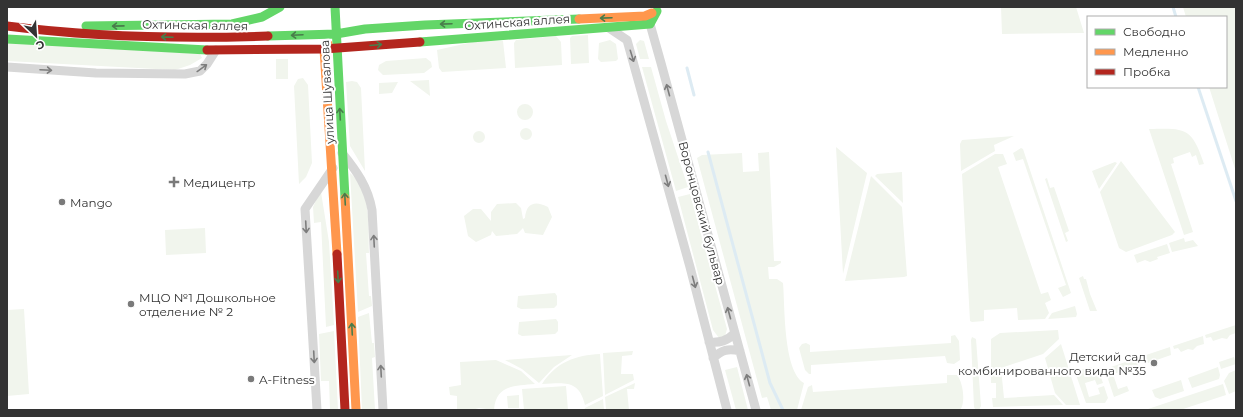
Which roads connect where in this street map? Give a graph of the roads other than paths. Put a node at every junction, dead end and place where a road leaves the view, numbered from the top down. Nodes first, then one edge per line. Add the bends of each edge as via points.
1 (280, 7) edge
2 (335, 7) edge
3 (656, 9) edge
4 (649, 25) junction
5 (9, 26) edge
6 (609, 28) junction
7 (336, 34) junction
8 (7, 39) edge
9 (627, 40) junction
10 (324, 49) junction
11 (337, 49) junction
12 (216, 50) junction
13 (7, 67) edge
14 (342, 152) junction
15 (333, 168) junction
16 (735, 333) junction
17 (709, 342) junction
18 (740, 351) junction
19 (714, 358) junction
20 (317, 410) edge
21 (345, 410) edge
22 (356, 410) edge
23 (383, 410) edge
24 (727, 410) edge
25 (756, 410) edge

1 -> 5 street via 262,17 232,24
2 - 7 street
3 - 4 street, Охтинская аллея
4 - 6 street, Охтинская аллея
4 -> 7 street, Охтинская аллея via 410,26
4 - 9 street via 647,29 635,29
16 -> 4 street, Воронцовский бульвар
7 -> 5 street, Охтинская аллея via 219,38 45,32
6 - 9 street
11 -> 6 street, Охтинская аллея
7 - 10 street, улица Шувалова
7 - 11 street, улица Шувалова
8 - 12 street, Охтинская аллея
9 -> 17 street
10 - 11 street, Охтинская аллея
10 - 12 street, Охтинская аллея
10 - 15 street, улица Шувалова
14 -> 11 street, улица Шувалова
13 -> 12 street via 104,73 185,74 200,71
22 -> 14 street, улица Шувалова
23 -> 14 street via 372,210 369,195
15 -> 20 street via 305,209
15 -> 21 street, улица Шувалова
16 - 17 street via 729,340
16 - 18 street, Воронцовский бульвар
17 - 19 street
18 - 19 street via 721,351
25 -> 18 street, Воронцовский бульвар
19 - 24 street

